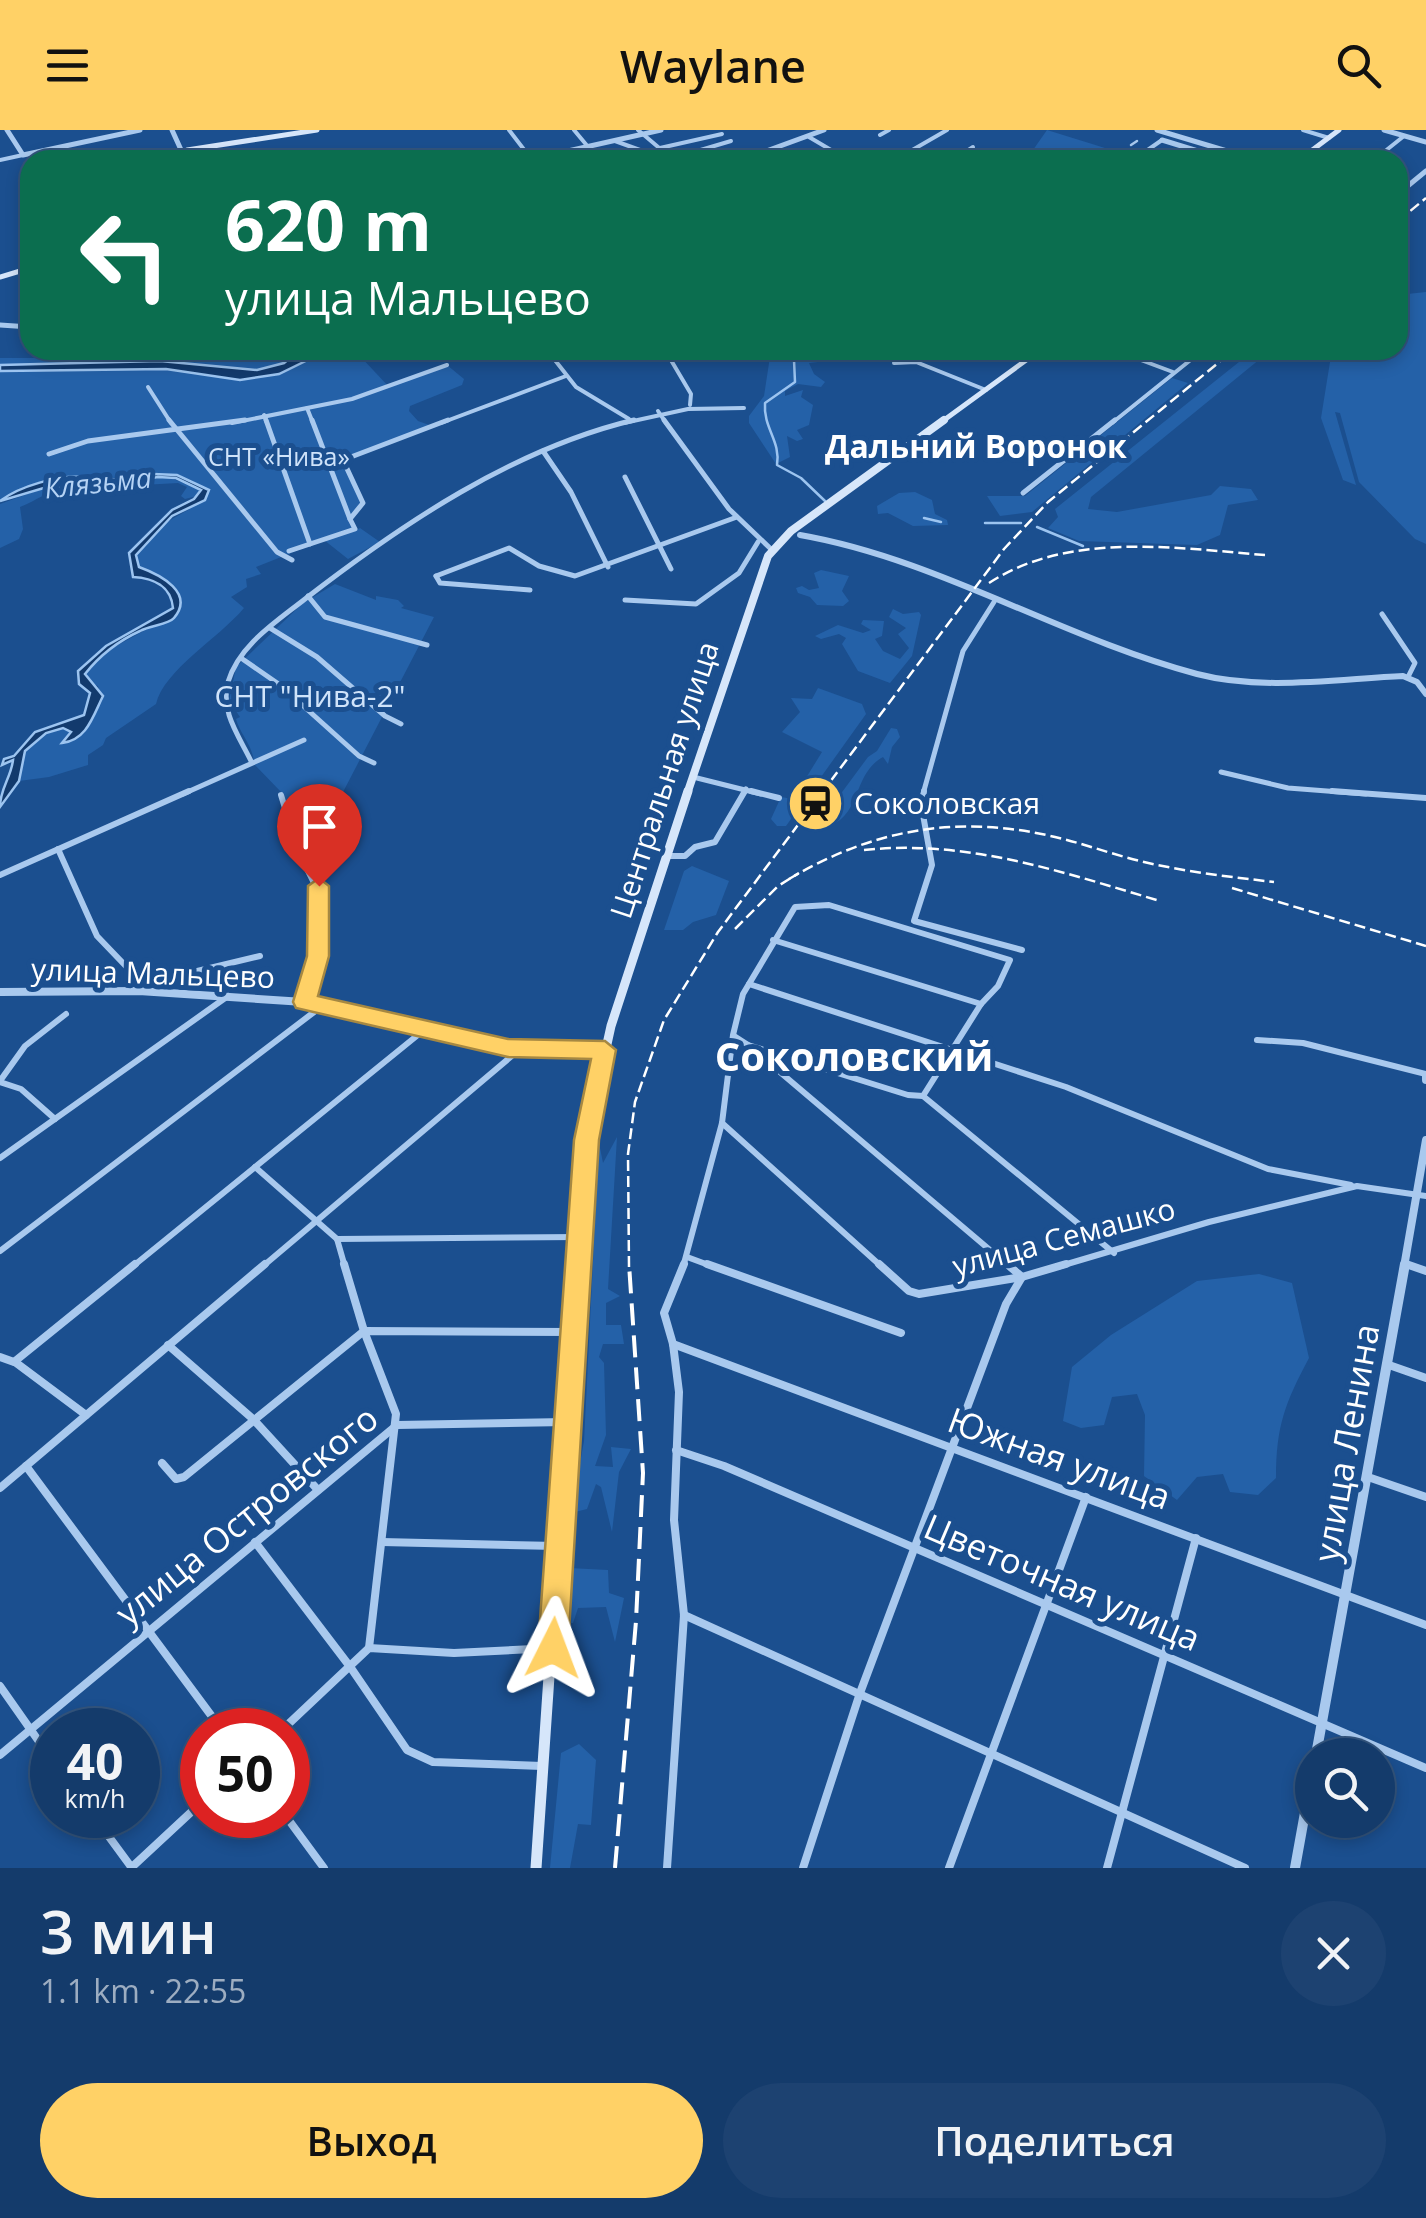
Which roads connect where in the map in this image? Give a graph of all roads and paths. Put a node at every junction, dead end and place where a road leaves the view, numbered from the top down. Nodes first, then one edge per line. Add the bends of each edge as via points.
1 (140, 130) edge
2 (317, 130) edge
3 (574, 130) edge
4 (662, 130) edge
5 (824, 130) edge
6 (890, 130) edge
7 (947, 130) edge
8 (1158, 130) edge
9 (1304, 130) edge
10 (1340, 130) edge
11 (1384, 130) edge
12 (1410, 130) edge
13 (640, 132) edge
14 (719, 132) edge
15 (880, 134) dead end
16 (1172, 135) junction
17 (1404, 136) junction
18 (809, 137) junction
19 (1329, 138) junction
20 (1162, 140) junction
21 (615, 141) junction
22 (1137, 141) dead end
23 (1426, 142) edge
24 (1130, 145) dead end
25 (588, 147) junction
26 (973, 147) dead end
27 (47, 150) edge
28 (197, 150) edge
29 (575, 150) edge
30 (591, 150) edge
31 (652, 150) edge
32 (658, 150) edge
33 (666, 150) edge
34 (701, 150) edge
35 (771, 150) edge
36 (831, 150) edge
37 (912, 150) edge
38 (968, 150) edge
39 (1148, 150) edge
40 (1195, 150) edge
41 (1223, 150) edge
42 (1313, 150) edge
43 (1386, 150) edge
44 (554, 360) edge
45 (671, 360) edge
46 (1026, 360) edge
47 (1141, 360) edge
48 (1190, 360) edge
49 (894, 363) dead end
50 (447, 364) dead end
51 (1174, 372) junction
52 (566, 376) junction
53 (148, 386) dead end
54 (986, 390) junction
55 (689, 406) junction
56 (307, 407) junction
57 (744, 408) dead end
58 (658, 412) junction
59 (264, 416) junction
60 (630, 420) junction
61 (175, 429) junction
62 (543, 451) junction
63 (49, 454) dead end
64 (625, 477) dead end
65 (1023, 493) dead end
66 (830, 503) joint
67 (738, 517) junction
68 (350, 518) junction
69 (796, 533) junction
70 (758, 542) junction
71 (310, 544) junction
72 (659, 546) junction
73 (772, 550) junction
74 (289, 552) dead end
75 (292, 560) dead end
76 (608, 567) junction
77 (671, 569) dead end
78 (530, 590) dead end
79 (308, 596) junction
80 (625, 600) dead end
81 (994, 602) junction
82 (1382, 614) dead end
83 (270, 628) junction
84 (427, 645) dead end
85 (241, 658) junction
86 (1408, 677) junction
87 (1426, 694) edge
88 (400, 724) dead end
89 (304, 740) dead end
90 (251, 761) junction
91 (374, 763) dead end
92 (1221, 772) dead end
93 (696, 778) dead end
94 (746, 789) junction
95 (281, 795) dead end
96 (780, 798) dead end
97 (1426, 798) edge
98 (58, 849) junction
99 (666, 856) junction
100 (0, 875) edge
101 (774, 940) junction
102 (1022, 950) dead end
103 (260, 956) dead end
104 (749, 984) junction
105 (141, 987) junction
106 (0, 992) edge
107 (229, 995) junction
108 (304, 1002) junction
109 (980, 1004) junction
110 (322, 1006) junction
111 (66, 1014) dead end
112 (424, 1030) junction
113 (732, 1036) junction
114 (1257, 1040) dead end
115 (748, 1045) junction
116 (520, 1049) junction
117 (605, 1050) junction
118 (953, 1050) junction
119 (1426, 1077) edge
120 (0, 1082) edge
121 (922, 1096) junction
122 (55, 1119) junction
123 (722, 1123) junction
124 (1426, 1140) edge
125 (0, 1158) edge
126 (255, 1167) junction
127 (1357, 1186) junction
128 (1422, 1196) edge
129 (318, 1222) junction
130 (580, 1237) junction
131 (337, 1239) junction
132 (0, 1251) edge
133 (1114, 1253) junction
134 (687, 1257) junction
135 (1406, 1264) junction
136 (1426, 1270) edge
137 (1022, 1277) junction
138 (364, 1331) junction
139 (573, 1332) junction
140 (901, 1333) dead end
141 (673, 1344) junction
142 (168, 1345) junction
143 (0, 1357) edge
144 (14, 1362) junction
145 (1389, 1366) junction
146 (1426, 1378) edge
147 (86, 1415) junction
148 (253, 1419) junction
149 (567, 1422) junction
150 (396, 1424) junction
151 (676, 1450) junction
152 (952, 1450) junction
153 (162, 1463) dead end
154 (26, 1466) junction
155 (1368, 1477) junction
156 (0, 1488) edge
157 (318, 1490) junction
158 (1086, 1496) junction
159 (1426, 1497) edge
160 (1196, 1538) junction
161 (255, 1542) junction
162 (382, 1542) junction
163 (558, 1546) junction
164 (913, 1548) junction
165 (1348, 1594) junction
166 (1047, 1607) junction
167 (684, 1615) junction
168 (1426, 1625) edge
169 (146, 1632) junction
170 (369, 1648) junction
171 (553, 1648) junction
172 (1163, 1657) junction
173 (351, 1668) junction
174 (0, 1686) edge
175 (860, 1693) junction
176 (55, 1708) edge
177 (205, 1708) edge
178 (306, 1708) edge
179 (1322, 1723) junction
180 (30, 1729) joint
181 (1319, 1738) edge
182 (0, 1754) edge
183 (993, 1756) junction
184 (543, 1766) junction
185 (1426, 1768) edge
186 (1121, 1813) junction
187 (180, 1823) edge
188 (110, 1838) edge
189 (302, 1838) edge
190 (1300, 1838) edge
191 (132, 1868) edge
192 (324, 1868) edge
193 (536, 1868) edge
194 (667, 1868) edge
195 (803, 1868) edge
196 (949, 1868) edge
197 (1106, 1868) edge
198 (1245, 1868) edge
199 (1295, 1868) edge

1 - 27 street
2 - 28 main road
3 - 25 street
4 - 13 street
5 - 18 street
6 - 15 street
7 - 37 street
8 - 16 street
9 - 19 street
10 - 19 main road
11 - 17 street
12 - 17 street
13 - 21 street
13 - 32 street
14 - 33 street
14 - 34 street via 731,141
16 - 20 street
16 - 41 street
17 - 23 street
17 - 43 street
18 - 35 street
18 - 36 street
19 - 42 main road
20 - 39 street
20 - 40 street
21 - 25 street
21 - 31 street
22 - 24 street
25 - 29 street
25 - 30 street
26 - 38 street
44 - 52 street
45 - 55 street via 691,394
46 - 54 main road, Центральная улица
47 - 51 street
48 - 51 street
49 - 54 street via 916,362
50 - 56 street
51 - 65 street
52 - 60 street
52 - 68 street via 343,460 363,502
53 - 61 street
54 - 66 main road, Центральная улица
55 - 57 street
55 - 58 street
56 - 59 street
56 - 68 street
58 - 60 street
58 - 67 street
59 - 61 street
59 - 71 street
60 - 62 street
61 - 63 street via 75,443
61 - 75 street via 277,552
62 - 76 street via 572,492
62 - 79 street via 482,482
64 - 72 street
66 - 69 main road, Центральная улица
67 - 70 street
67 - 72 street
68 - 71 street via 351,533
69 - 73 main road, Центральная улица
69 - 81 street via 857,546
70 - 73 street
70 - 80 street via 740,573 696,604
71 - 74 street
72 - 76 street
72 - 77 street
73 - 99 main road, Центральная улица
76 - 78 street via 574,576 509,548 436,576 440,583
79 - 83 street
79 - 84 street via 326,617
81 - 86 street via 1199,675 1270,682
81 - 102 street via 963,651 924,788 931,874 914,921
82 - 86 street via 1415,664
83 - 85 street
83 - 88 street
85 - 90 street via 226,706 234,736
85 - 91 street
86 - 87 street
89 - 90 street
90 - 98 street
92 - 97 street via 1288,788
93 - 94 street
94 - 96 street
94 - 99 street via 715,842
95 - 108 street, улица Мальцево via 320,895 317,964
98 - 100 street
98 - 105 street via 98,936
99 - 117 main road, Центральная улица
101 - 104 street
101 - 109 street
101 - 109 street via 794,907 818,904 1010,960
103 - 105 street
104 - 113 street
104 - 118 street
105 - 106 street, улица Мальцево
105 - 107 street, улица Мальцево
107 - 108 street, улица Мальцево
107 - 122 street
108 - 110 street, улица Мальцево
109 - 118 street
110 - 112 street, улица Мальцево
110 - 132 street
111 - 120 street via 24,1046
112 - 116 street, улица Мальцево
112 - 126 street
113 - 115 street
113 - 123 street
114 - 119 street via 1303,1043
115 - 121 street
115 - 137 street
116 - 117 street, улица Мальцево
116 - 129 street
117 - 130 main road, Центральная улица via 586,1140
118 - 121 street
118 - 127 street via 1135,1112 1268,1170
120 - 122 street via 21,1089
121 - 133 street
122 - 125 street
123 - 134 street
123 - 137 street, улица Семашко via 910,1291 930,1294
124 - 128 street, улица Ленина
126 - 129 street
126 - 144 street
127 - 128 street, улица Семашко
127 - 133 street, улица Семашко
128 - 135 street, улица Ленина
129 - 131 street
129 - 142 street
130 - 131 street
130 - 139 main road, Центральная улица
131 - 138 street
133 - 137 street, улица Семашко
134 - 140 street
134 - 141 street via 664,1312
135 - 136 street
135 - 145 street, улица Ленина
137 - 152 street
138 - 139 street
138 - 148 street
138 - 150 street
139 - 149 main road, Центральная улица
141 - 151 street
141 - 152 street, Южная улица
142 - 147 street
142 - 148 street
143 - 144 street
144 - 147 street
145 - 146 street
145 - 155 street, улица Ленина
147 - 154 street
148 - 153 street via 184,1477 176,1479
148 - 157 street
149 - 150 street, улица Островского
149 - 163 main road, Центральная улица
150 - 157 street, улица Островского
150 - 162 street
151 - 164 street, Цветочная улица
151 - 167 street via 674,1520
152 - 158 street, Южная улица
152 - 164 street
154 - 156 street
154 - 169 street
155 - 159 street
155 - 165 street, улица Ленина
157 - 161 street, улица Островского
158 - 160 street, Южная улица
158 - 166 street
160 - 165 street, Южная улица
160 - 172 street
161 - 169 street, улица Островского
161 - 173 street
162 - 163 street
162 - 170 street
163 - 171 main road, Центральная улица
164 - 166 street, Цветочная улица
164 - 175 street
165 - 168 street, Южная улица
165 - 179 street, улица Ленина
166 - 172 street, Цветочная улица
166 - 183 street
167 - 175 street
167 - 194 street
169 - 176 street, улица Островского
169 - 177 street
170 - 171 street
170 - 173 street
171 - 184 main road, Центральная улица
172 - 179 street, Цветочная улица
172 - 186 street
173 - 178 street
173 - 184 street via 407,1750 433,1762
174 - 180 street
175 - 183 street
175 - 195 street
179 - 181 street, улица Ленина
179 - 185 street, Цветочная улица
180 - 182 street, улица Островского
183 - 186 street
183 - 196 street
184 - 193 main road, Центральная улица
186 - 197 street
186 - 198 street
187 - 191 street
188 - 191 street
189 - 192 street
190 - 199 street

